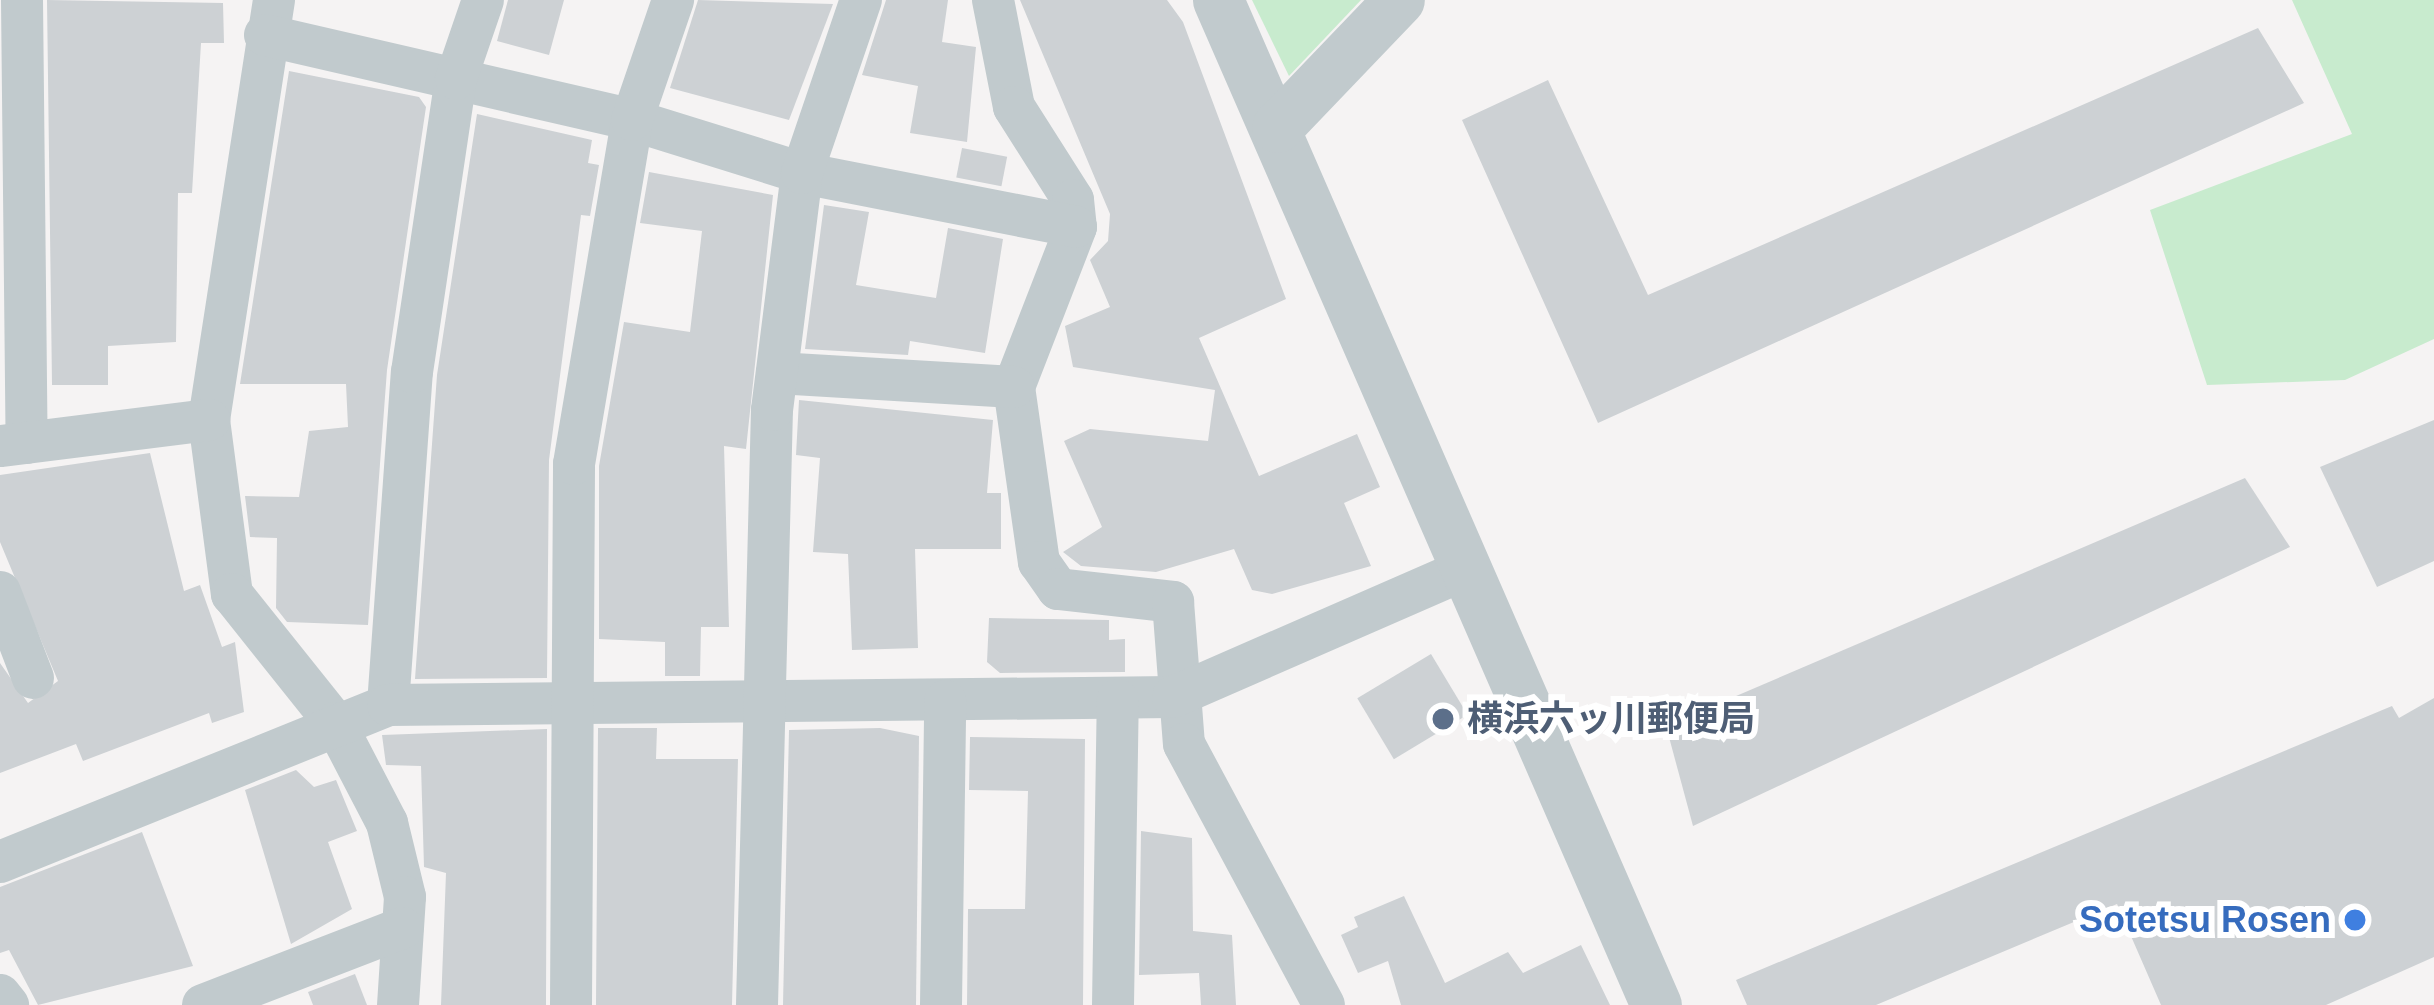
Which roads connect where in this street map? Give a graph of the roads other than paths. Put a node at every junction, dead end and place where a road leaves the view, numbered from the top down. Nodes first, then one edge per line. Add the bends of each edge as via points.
1 (22, 0) edge
2 (483, 0) edge
3 (673, 0) edge
4 (861, 0) edge
5 (993, 0) edge
6 (1218, 0) edge
7 (1399, 0) edge
8 (270, 17) edge
9 (456, 79) junction
10 (632, 120) junction
11 (1277, 127) junction
12 (802, 172) junction
13 (1076, 227) junction
14 (777, 373) junction
15 (1014, 388) junction
16 (209, 420) junction
17 (13, 444) edge
18 (1464, 570) junction
19 (0, 592) edge
20 (33, 678) dead end
21 (1174, 697) junction
22 (1118, 700) junction
23 (945, 701) junction
24 (760, 703) junction
25 (571, 704) junction
26 (388, 705) junction
27 (335, 723) junction
28 (0, 862) edge
29 (403, 928) junction
30 (0, 995) edge
31 (8, 1005) edge
32 (202, 1005) edge
33 (398, 1005) edge
34 (571, 1005) edge
35 (757, 1005) edge
36 (941, 1005) edge
37 (1113, 1005) edge
38 (1324, 1005) edge
39 (1656, 1005) edge

1 - 17 street
2 - 9 street
3 - 10 street
4 - 12 street
5 - 13 street via 1014,107 1073,200
6 - 11 street
7 - 11 street
8 - 9 street
8 - 16 street
9 - 10 street
9 - 26 street via 412,372
10 - 12 street
10 - 25 street via 574,464
11 - 18 street
12 - 13 street
12 - 14 street
13 - 15 street
14 - 15 street
14 - 24 street
15 - 21 street via 1039,562 1058,589 1173,602
16 - 17 street
16 - 27 street via 232,594
18 - 21 street
18 - 39 street
19 - 20 street
21 - 22 street
21 - 38 street via 1184,744
22 - 23 street
22 - 37 street
23 - 24 street
23 - 36 street
24 - 25 street
24 - 35 street
25 - 26 street
25 - 34 street
26 - 27 street
27 - 28 street
27 - 29 street via 387,823
29 - 32 street
29 - 33 street
30 - 31 street

